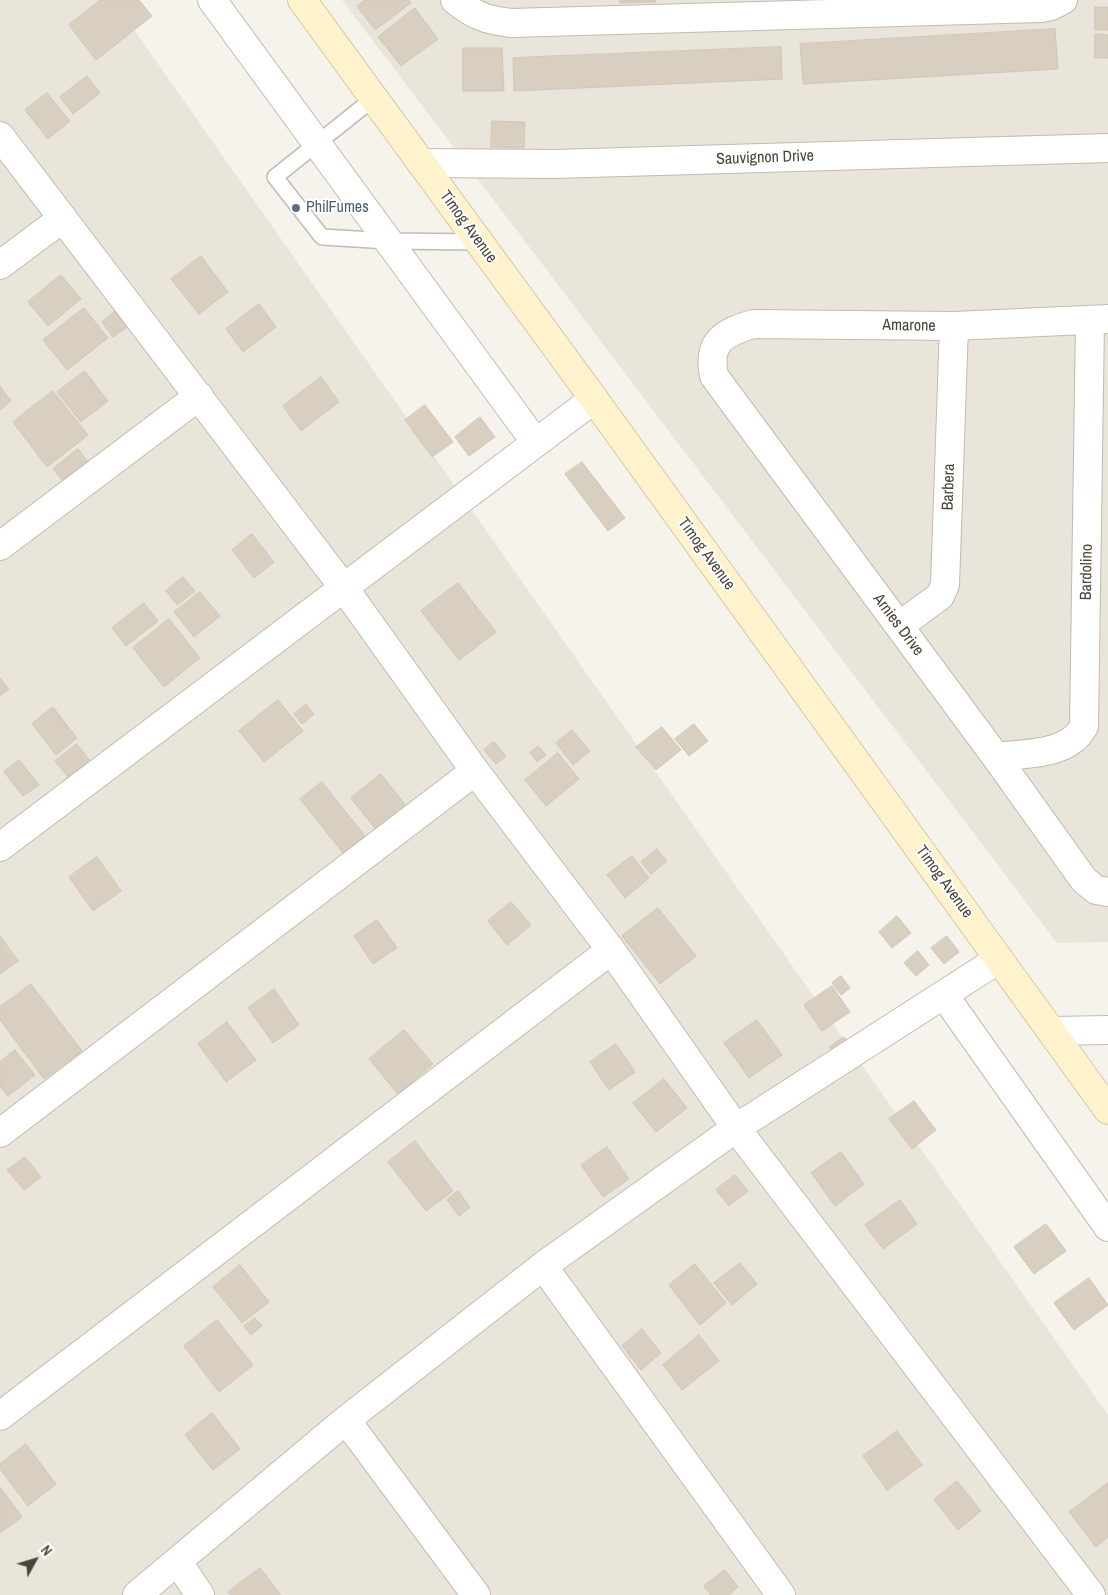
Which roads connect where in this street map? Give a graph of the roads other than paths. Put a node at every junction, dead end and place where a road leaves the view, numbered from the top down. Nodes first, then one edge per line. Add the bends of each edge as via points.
1 (212, 0) edge
2 (302, 0) edge
3 (454, 0) edge
4 (1063, 0) edge
5 (579, 10) edge
6 (374, 98) junction
7 (0, 136) edge
8 (317, 142) junction
9 (1108, 148) edge
10 (421, 163) junction
11 (63, 218) junction
12 (389, 241) junction
13 (480, 242) junction
14 (0, 266) edge
15 (1099, 319) edge
16 (954, 326) junction
17 (716, 344) joint
18 (200, 396) junction
19 (594, 399) junction
20 (536, 443) junction
21 (0, 546) edge
22 (344, 588) junction
23 (898, 626) junction
24 (996, 756) junction
25 (475, 771) junction
26 (0, 847) edge
27 (1108, 892) edge
28 (611, 950) junction
29 (999, 959) junction
30 (944, 995) junction
31 (1108, 1030) edge
32 (1051, 1031) junction
33 (1108, 1110) edge
34 (736, 1128) junction
35 (0, 1134) edge
36 (1108, 1227) edge
37 (543, 1266) junction
38 (0, 1416) edge
39 (346, 1420) junction
40 (178, 1562) junction
41 (137, 1595) edge
42 (200, 1595) edge
43 (476, 1595) edge
44 (781, 1595) edge
45 (1091, 1595) edge

1 - 8 street
2 - 6 main road, Timog Avenue
3 - 5 street via 488,21 511,23
4 - 5 street via 1041,8
6 - 8 lane
6 - 10 main road, Timog Avenue
7 - 11 street
8 - 12 street
8 - 12 lane via 275,177 322,236
9 - 10 street, Sauvignon Drive via 555,164
10 - 13 main road, Timog Avenue
11 - 14 street
11 - 18 street
12 - 13 lane
12 - 20 street
13 - 19 main road, Timog Avenue
15 - 16 street, Amarone
15 - 24 street, Bardolino via 1084,726 1071,743 1058,748
16 - 17 street, Amarone via 753,324 729,331
16 - 23 street, Barbera via 945,585 940,596
17 - 23 street, Arnies Drive via 711,361 714,376
18 - 21 street
18 - 22 street
19 - 20 street
19 - 29 main road, Timog Avenue
20 - 22 street
22 - 25 street
22 - 26 street
23 - 24 street, Arnies Drive
24 - 27 street, Arnies Drive via 1084,880 1096,890
25 - 28 street
25 - 35 street
28 - 34 street
28 - 38 street
29 - 30 street
29 - 32 main road, Timog Avenue
30 - 34 street
30 - 36 street
31 - 32 street
32 - 33 main road, Timog Avenue
34 - 37 street
34 - 45 street
37 - 39 street
37 - 44 street
39 - 40 street
39 - 43 street
40 - 41 street
40 - 42 street

